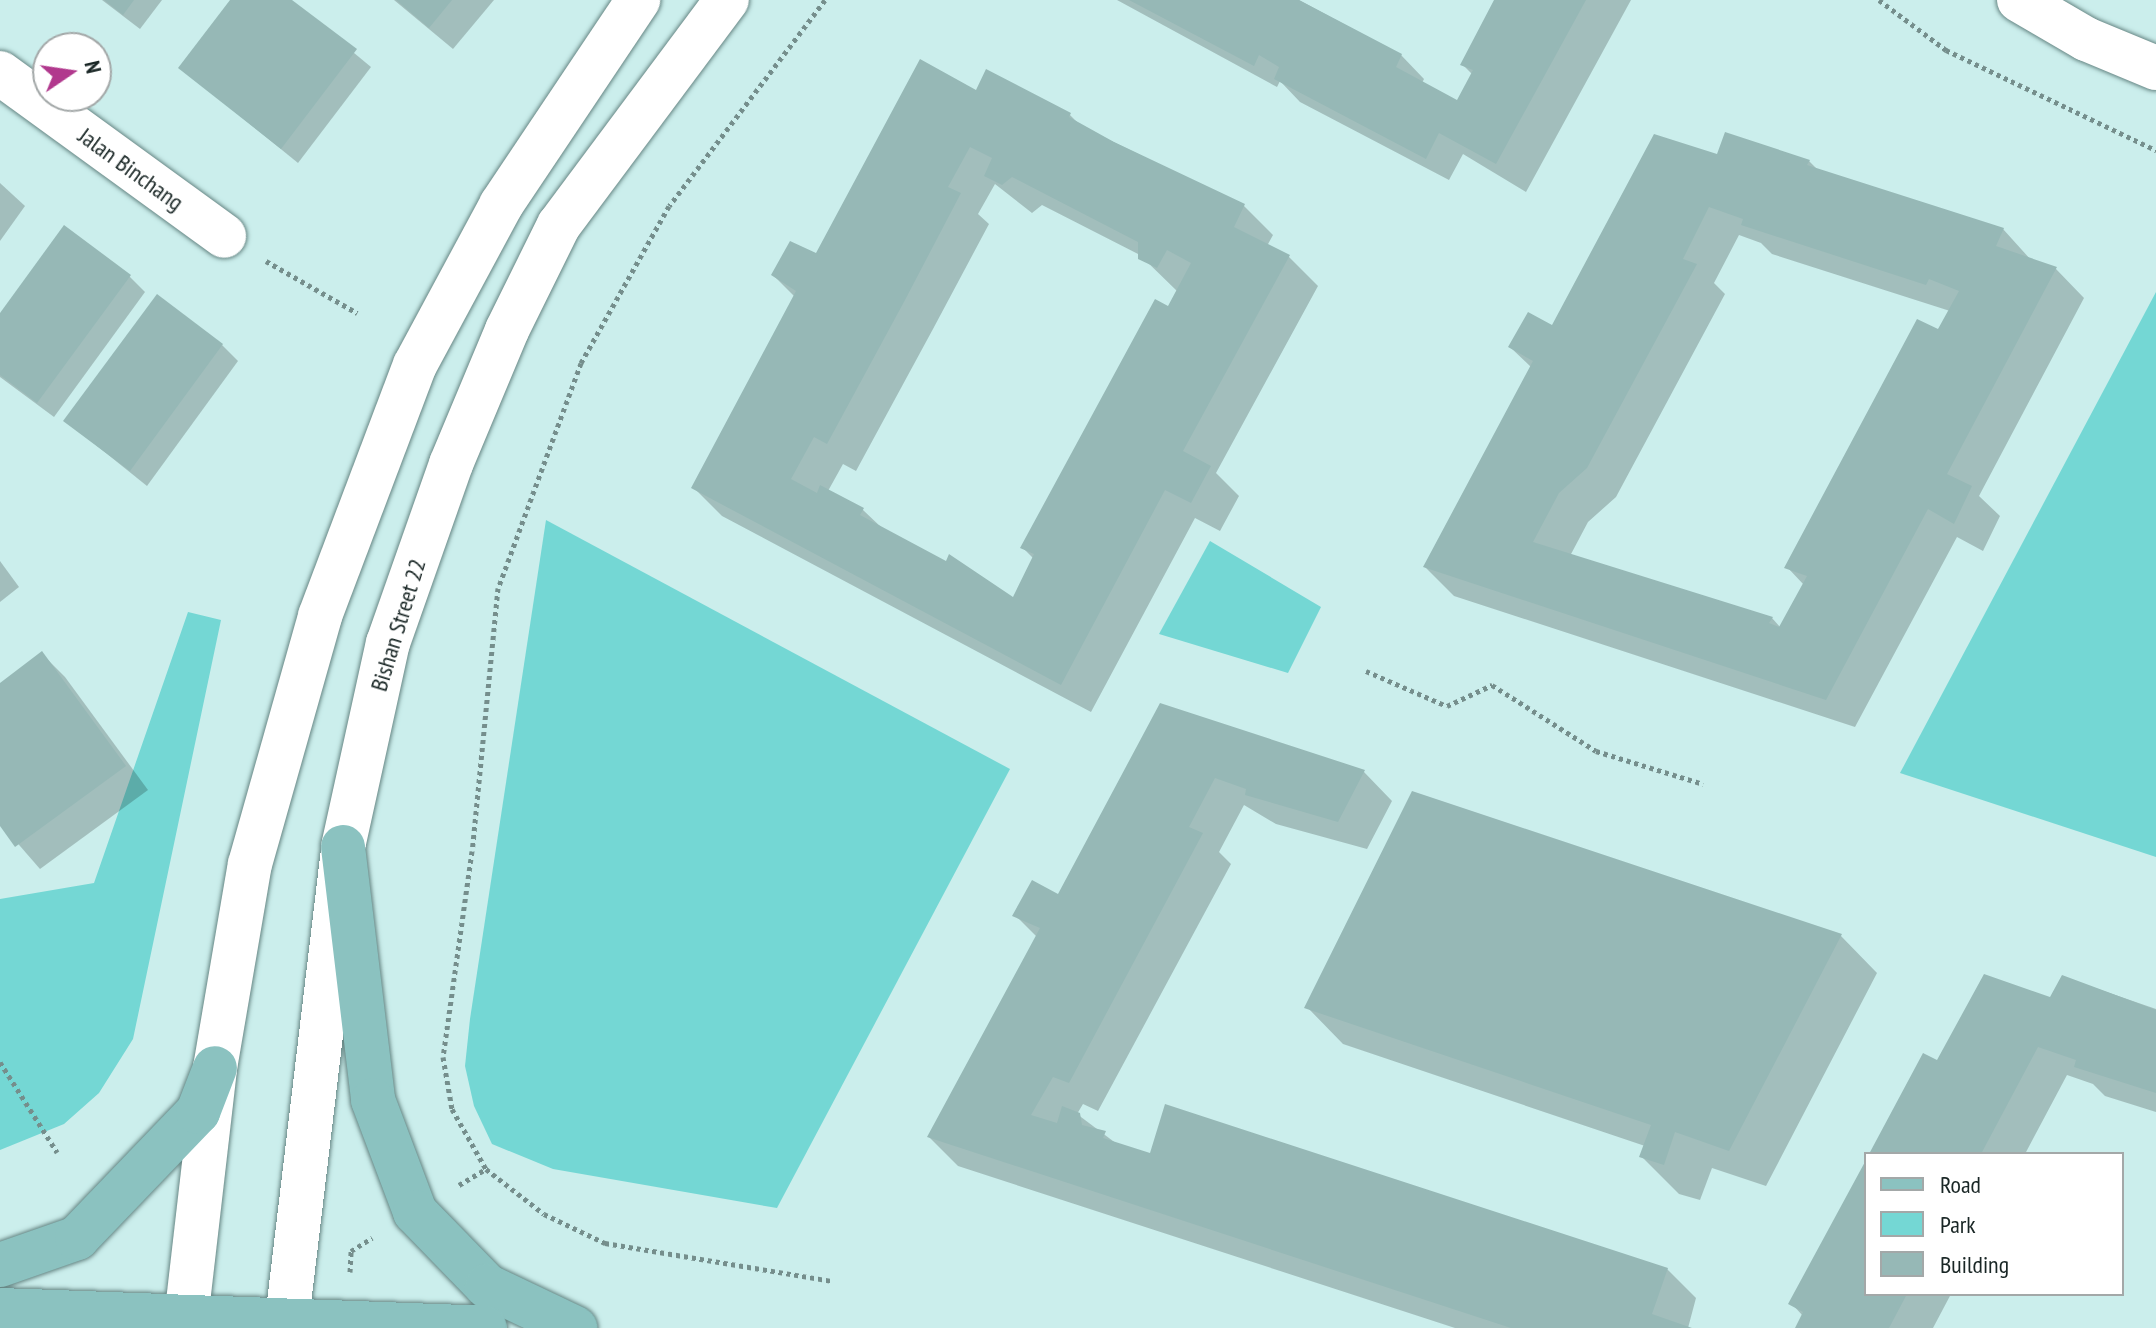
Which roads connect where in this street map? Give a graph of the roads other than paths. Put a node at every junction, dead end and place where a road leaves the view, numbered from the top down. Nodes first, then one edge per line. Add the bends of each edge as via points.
1 (638, 0) edge
2 (727, 0) edge
3 (2019, 0) edge
4 (2156, 68) edge
5 (0, 73) edge
6 (224, 236) road end
7 (343, 847) junction
8 (215, 1068) junction
9 (0, 1265) edge
10 (0, 1310) edge
11 (186, 1323) edge
12 (286, 1324) edge
13 (485, 1328) edge
14 (575, 1328) edge

1 - 8 main road via 501,205 415,365 320,616 250,864
2 - 7 main road, Bishan Street 22 via 559,225 507,330 451,464 388,643
3 - 4 main road via 2086,39
5 - 6 main road, Jalan Binchang
7 - 12 main road, Bishan Street 22
7 - 14 main road via 373,1100 415,1212 487,1286
8 - 9 main road via 198,1112 77,1238
8 - 11 main road
10 - 11 main road
11 - 12 main road
12 - 13 main road

